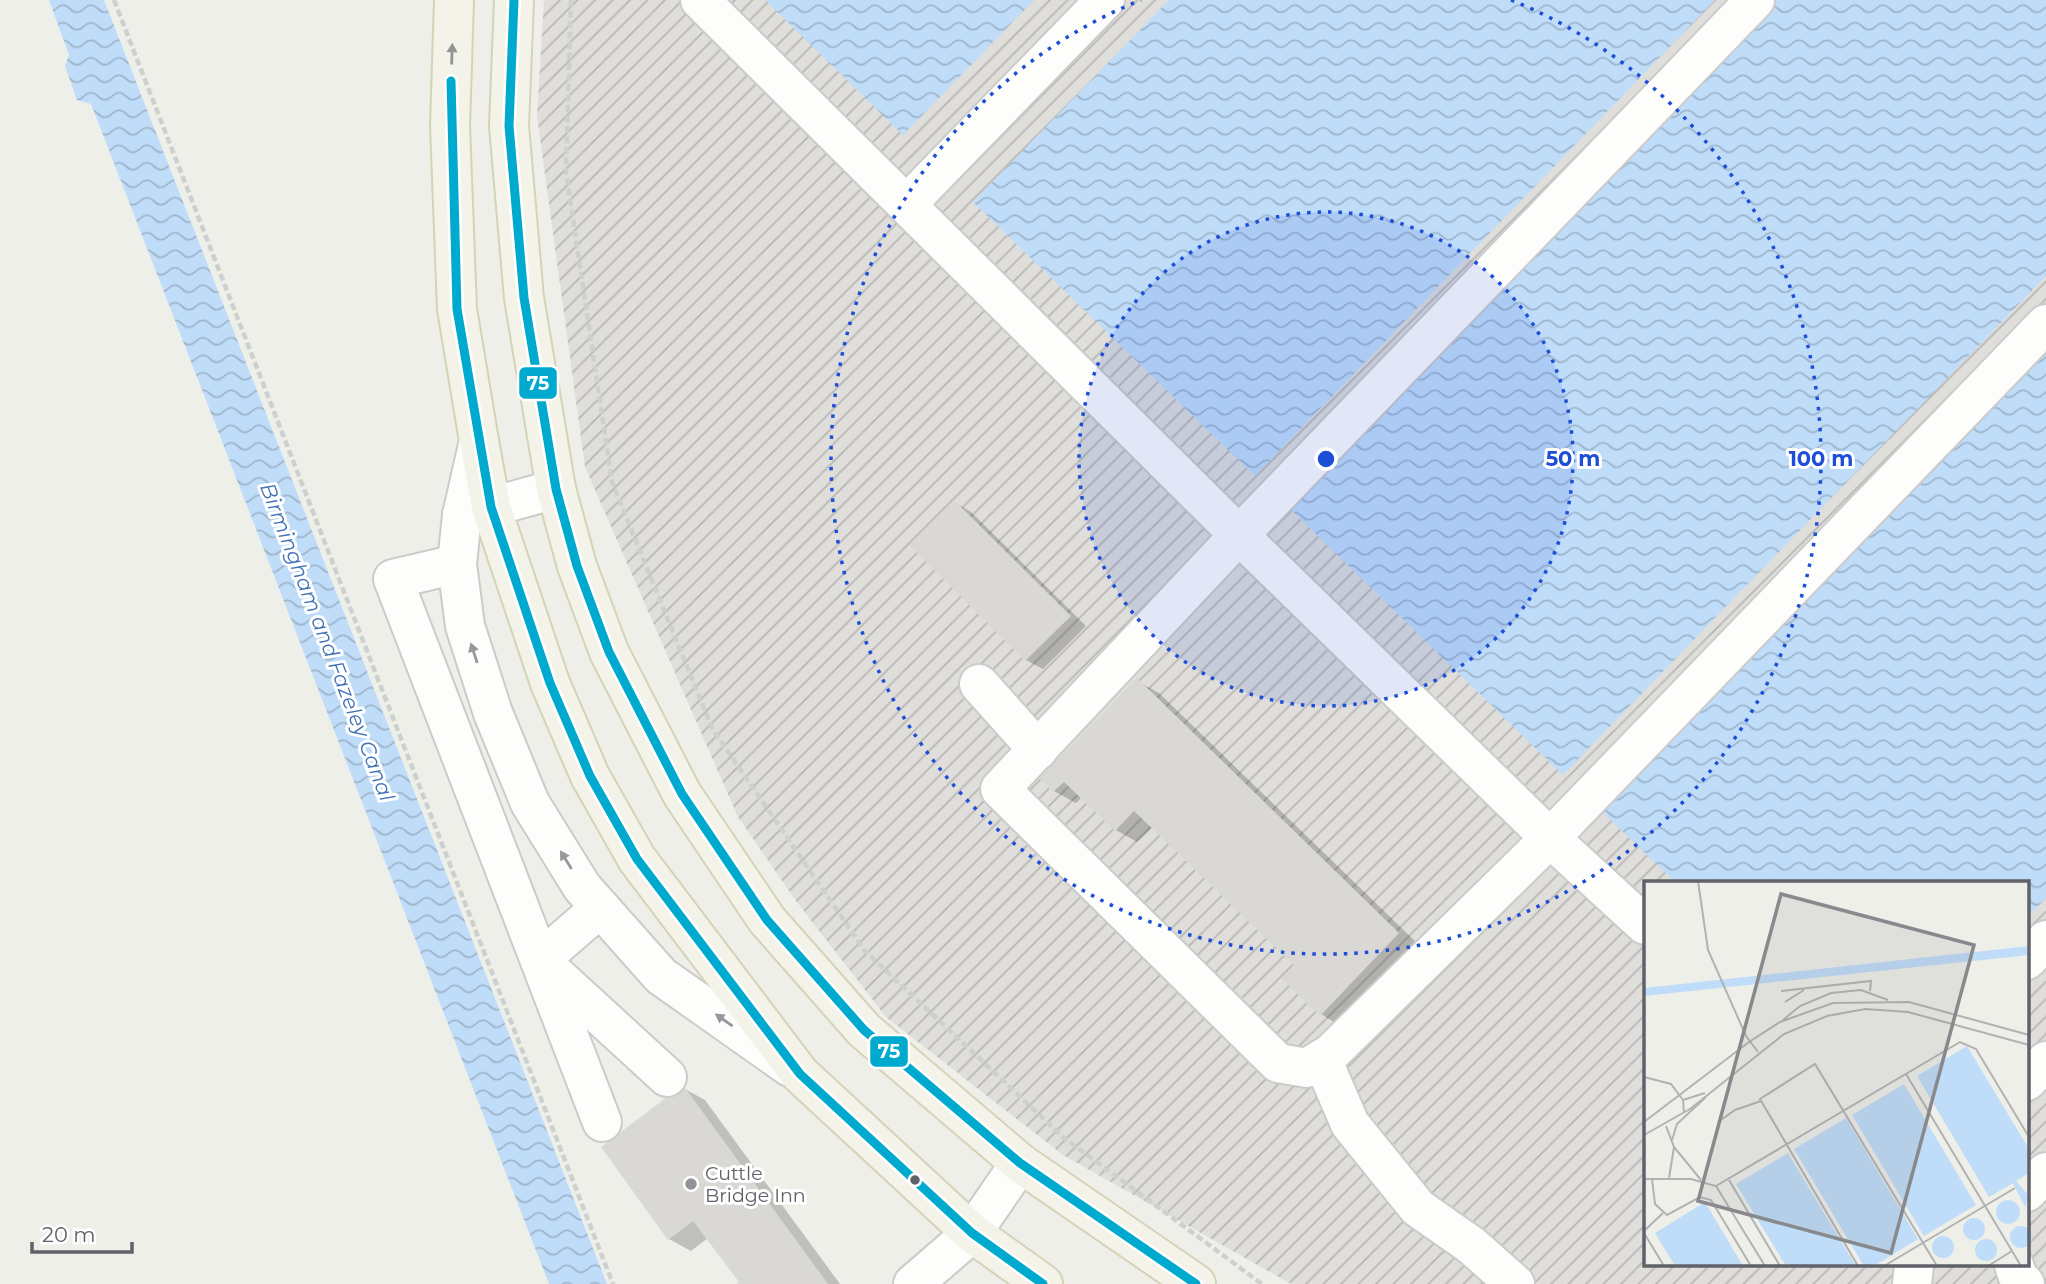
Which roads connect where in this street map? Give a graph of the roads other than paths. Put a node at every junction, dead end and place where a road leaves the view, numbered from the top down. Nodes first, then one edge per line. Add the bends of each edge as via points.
1 (454, 0) edge
2 (514, 0) edge
3 (700, 0) edge
4 (1105, 0) edge
5 (1755, 0) edge
6 (907, 204) junction
7 (2046, 324) edge
8 (556, 489) junction
9 (477, 511) junction
10 (1239, 535) junction
11 (457, 564) junction
12 (979, 684) dead end
13 (1038, 750) junction
14 (1550, 838) junction
15 (600, 908) junction
16 (1644, 924) edge
17 (2046, 940) edge
18 (2028, 959) edge
19 (540, 960) junction
20 (1322, 1059) junction
21 (2046, 1061) edge
22 (800, 1074) junction
23 (667, 1077) dead end
24 (2028, 1080) edge
25 (602, 1122) dead end
26 (1020, 1163) junction
27 (2046, 1172) edge
28 (2028, 1191) edge
29 (972, 1233) junction
30 (1914, 1266) edge
31 (2014, 1266) edge
32 (913, 1284) edge
33 (1043, 1284) edge
34 (1196, 1284) edge
35 (1515, 1284) edge
36 (1912, 1284) edge
37 (2025, 1284) edge

9 -> 1 main road via 479,441 457,309 450,126
2 - 8 main road via 509,126 524,298
3 - 6 street
4 - 6 street
5 - 10 street
6 - 10 street
7 - 14 street
8 - 9 street
8 - 26 main road via 577,566 609,652 682,794 760,909 864,1030
9 - 11 street
9 - 22 main road via 590,776 637,859
10 - 13 street
10 - 14 street
15 -> 11 street via 530,803 493,713 465,626
11 - 19 street via 393,579
12 - 13 street
13 - 20 street via 1000,789 1278,1063 1307,1068
14 - 16 street
14 - 20 street
15 - 19 street
22 -> 15 street via 662,976
17 - 18 street
19 - 23 street
19 - 25 street
20 - 35 street via 1350,1124 1418,1208 1471,1245
21 - 24 street
22 - 29 main road
26 - 29 street
26 - 34 main road
27 - 28 street
29 - 32 street
29 - 33 main road
30 - 36 street
31 - 37 street

